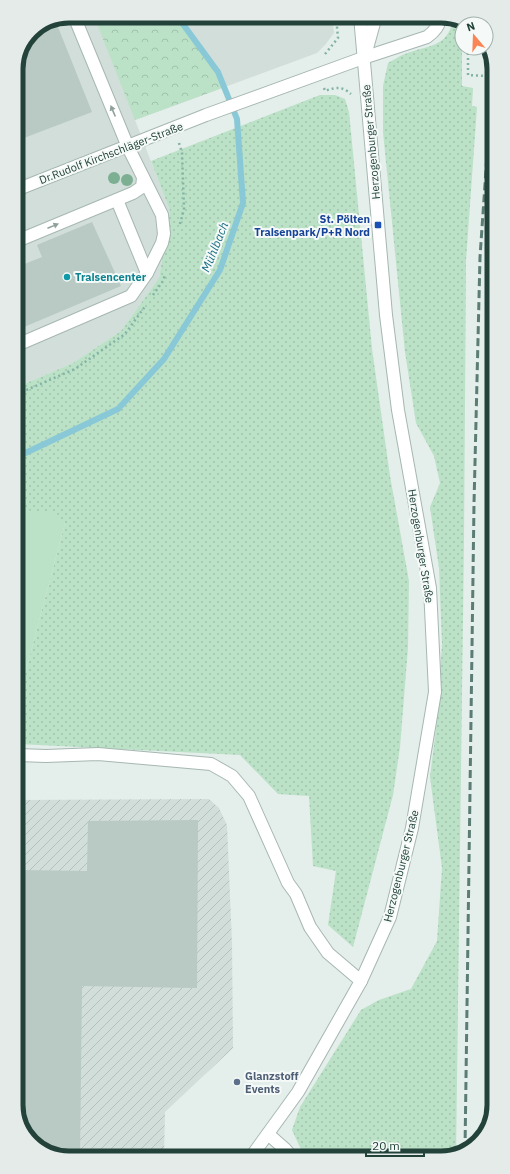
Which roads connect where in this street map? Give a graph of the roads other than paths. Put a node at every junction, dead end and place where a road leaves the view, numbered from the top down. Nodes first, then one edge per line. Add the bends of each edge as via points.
1 (77, 23) edge
2 (361, 23) edge
3 (374, 23) edge
4 (439, 23) edge
5 (364, 58) junction
6 (128, 147) junction
7 (143, 178) junction
8 (23, 187) edge
9 (116, 200) junction
10 (23, 239) edge
11 (147, 273) junction
12 (23, 342) edge
13 (23, 755) edge
14 (361, 981) junction
15 (268, 1134) junction
16 (256, 1151) edge
17 (287, 1151) edge

6 -> 1 street
2 - 5 street, Herzogenburger Straße
3 - 5 street
4 - 5 street, Dr.Rudolf Kirchschläger-Straße via 427,37
5 - 6 street, Dr.Rudolf Kirchschläger-Straße via 206,115
5 - 14 street, Herzogenburger Straße via 386,316 398,410 430,588 435,692 412,828 390,917
6 - 7 street
6 - 8 street, Dr.Rudolf Kirchschläger-Straße
7 - 9 street via 142,187
7 - 11 street via 162,215 164,234
10 -> 9 street
9 - 11 street
11 - 12 street via 131,296
13 - 14 street via 98,754 211,764 232,776 249,796 310,927 328,953
14 - 15 street, Herzogenburger Straße via 298,1092
15 - 16 street, Herzogenburger Straße
15 - 17 street

